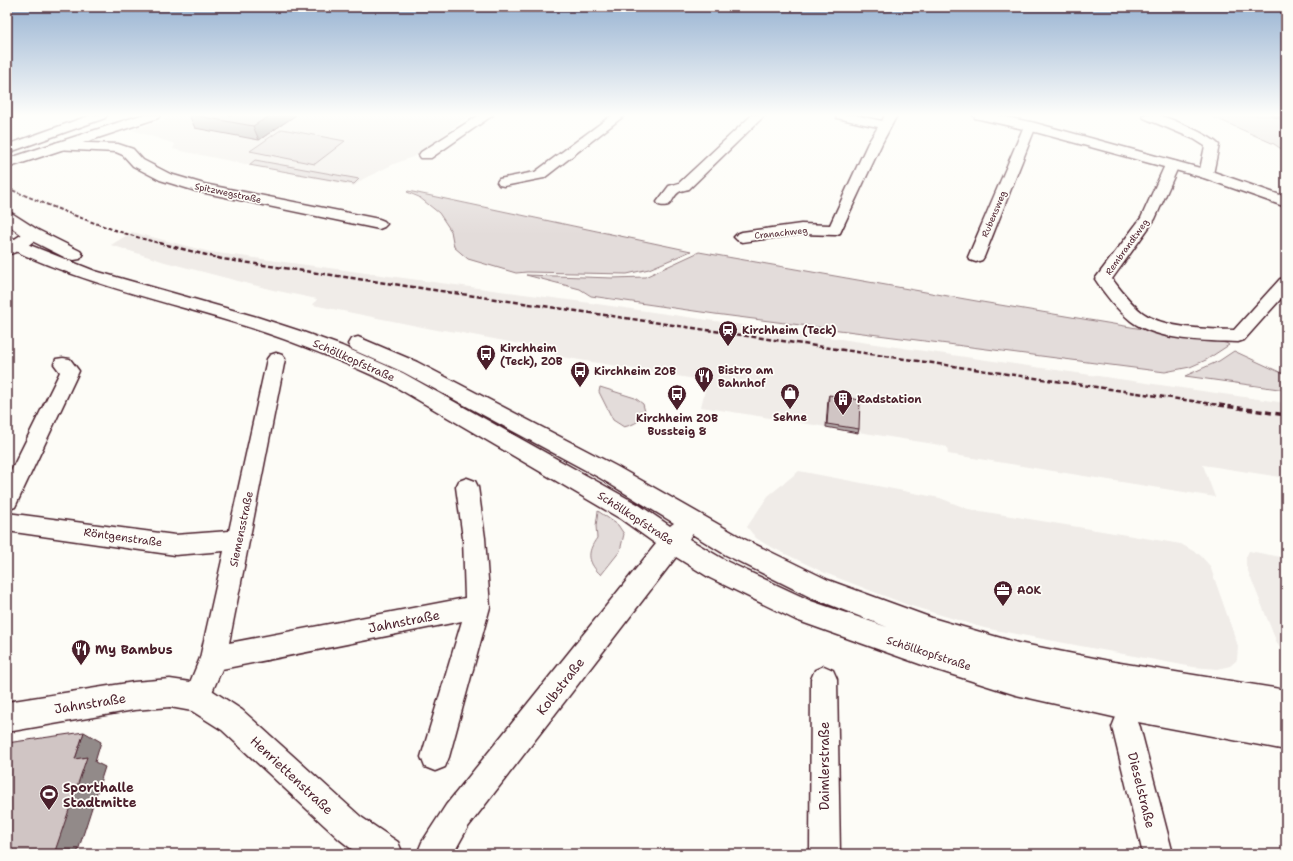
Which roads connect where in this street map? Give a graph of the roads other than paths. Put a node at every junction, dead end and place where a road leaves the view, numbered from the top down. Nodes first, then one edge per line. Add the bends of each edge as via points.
1 (32, 155) edge
2 (131, 155) edge
3 (565, 155) edge
4 (716, 155) edge
5 (871, 155) edge
6 (1018, 155) edge
7 (1139, 155) edge
8 (1210, 155) edge
9 (12, 162) edge
10 (1172, 164) junction
11 (1206, 174) junction
12 (504, 182) dead end
13 (664, 202) dead end
14 (1286, 202) edge
15 (7, 217) edge
16 (379, 224) dead end
17 (742, 237) dead end
18 (14, 242) edge
19 (976, 257) dead end
20 (1286, 283) edge
21 (276, 359) dead end
22 (63, 364) dead end
23 (467, 487) dead end
24 (7, 500) edge
25 (689, 520) junction
26 (7, 522) edge
27 (239, 540) junction
28 (673, 542) junction
29 (478, 607) junction
30 (213, 658) junction
31 (824, 679) dead end
32 (197, 697) junction
33 (1286, 704) edge
34 (7, 717) edge
35 (1126, 727) dead end
36 (1286, 736) edge
37 (435, 757) dead end
38 (386, 854) edge
39 (434, 854) edge
40 (825, 854) edge
41 (1158, 854) edge

1 - 9 main road
2 - 16 street, Spitzwegstraße via 138,163 165,177 201,188
3 - 12 street via 539,175
4 - 13 street via 684,186 674,189
5 - 17 street, Cranachweg via 835,230 801,229
6 - 19 street, Rubensweg
7 - 10 main road
8 - 11 street
10 - 11 main road
10 - 20 street, Rembrandtweg via 1148,220 1103,279 1138,319 1163,328 1198,334 1238,336
11 - 14 main road
15 - 18 main road, Schöllkopfstraße
18 - 25 main road, Schöllkopfstraße via 56,248 86,261 318,328 368,348 410,367 608,472
18 - 28 main road, Schöllkopfstraße via 86,274 259,324 360,360 630,512
21 - 27 street, Siemensstraße
22 - 24 street via 70,371
23 - 29 street via 474,538
25 - 28 main road, Kolbstraße
25 - 33 main road, Schöllkopfstraße via 735,547 819,589 932,631 1018,656 1107,674
26 - 27 street, Röntgenstraße via 175,545
27 - 30 street, Siemensstraße
28 - 36 main road, Schöllkopfstraße via 719,570 805,610 928,654 1016,681
28 - 39 main road, Kolbstraße via 457,816
29 - 30 street, Jahnstraße
29 - 37 street
30 - 32 street, Siemensstraße
31 - 40 street, Daimlerstraße
32 - 34 main road, Jahnstraße via 170,692
32 - 38 main road, Henriettenstraße via 232,720 350,828
35 - 41 street, Dieselstraße

